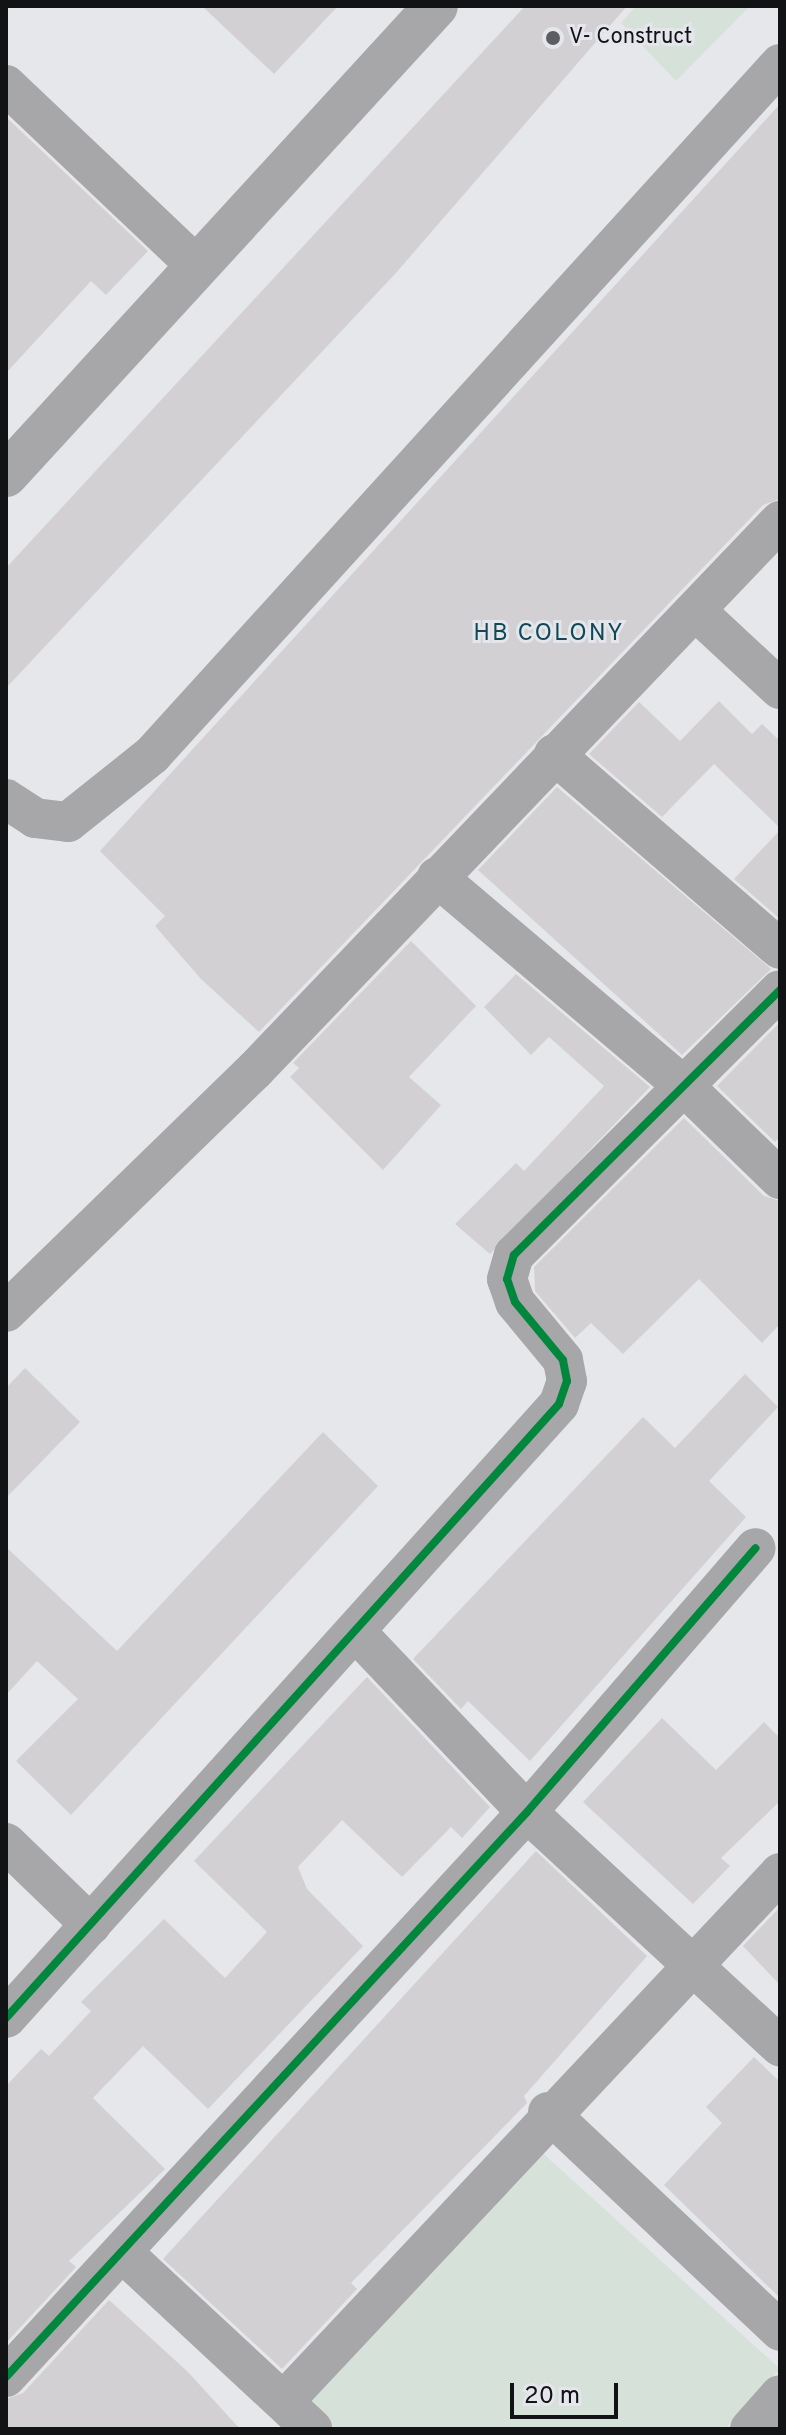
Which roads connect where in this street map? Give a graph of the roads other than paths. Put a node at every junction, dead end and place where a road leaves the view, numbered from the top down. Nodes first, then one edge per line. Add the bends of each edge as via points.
1 (427, 9) edge
2 (780, 64) edge
3 (6, 85) edge
4 (197, 266) junction
5 (6, 475) edge
6 (780, 521) edge
7 (697, 612) junction
8 (780, 689) edge
9 (554, 754) junction
10 (6, 799) edge
11 (437, 877) junction
12 (780, 949) edge
13 (780, 990) edge
14 (686, 1088) junction
15 (780, 1179) edge
16 (6, 1312) edge
17 (756, 1548) dead end
18 (355, 1631) junction
19 (527, 1812) junction
20 (6, 1843) edge
21 (780, 1873) edge
22 (91, 1925) junction
23 (692, 1964) junction
24 (6, 2018) edge
25 (778, 2039) edge
26 (548, 2112) junction
27 (124, 2254) junction
28 (780, 2331) edge
29 (6, 2377) edge
30 (780, 2395) edge
31 (285, 2400) junction
32 (312, 2429) edge
33 (750, 2429) edge

1 - 4 street
2 - 10 street via 152,755 68,822 35,818
3 - 4 street
4 - 5 street
6 - 7 street
7 - 8 street
7 - 9 street
9 - 11 street
9 - 12 street
11 - 14 street
11 - 16 street via 255,1070
13 - 14 street
14 - 15 street
14 - 18 street via 514,1255 507,1279 515,1302 563,1360 567,1381 559,1404
17 - 19 street
18 - 19 street
18 - 22 street
19 - 23 street
19 - 27 street
20 - 22 street
21 - 23 street
22 - 24 street
23 - 25 street
23 - 26 street
26 - 28 street
26 - 31 street
27 - 29 street
27 - 31 street
30 - 33 street
31 - 32 street

